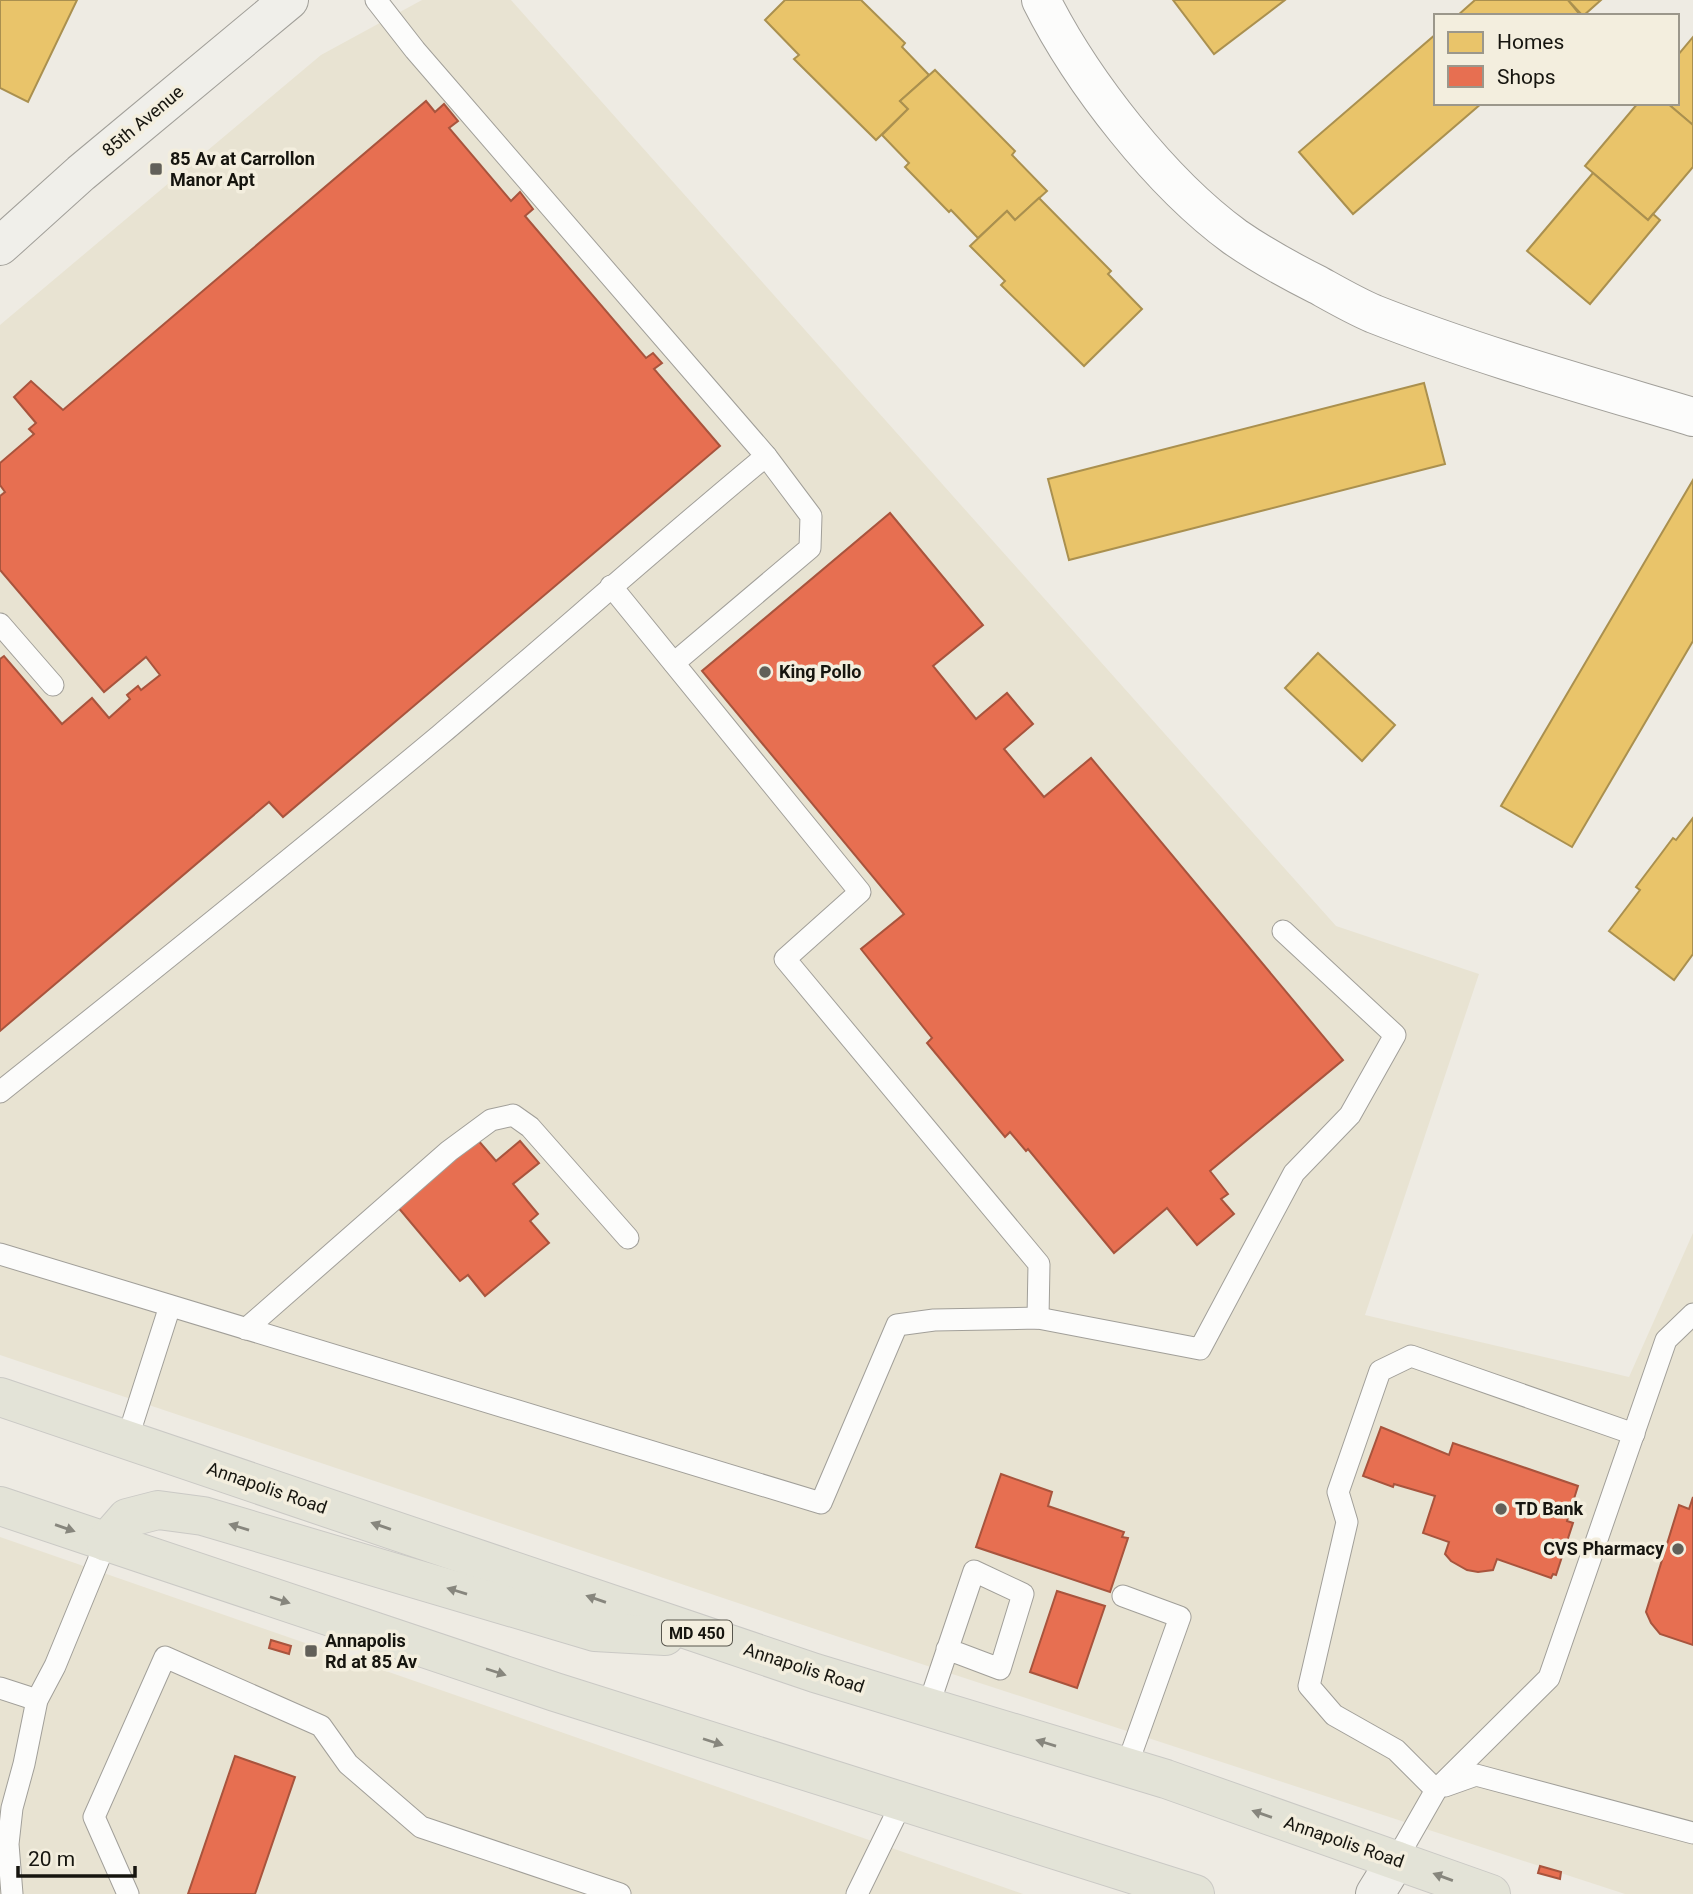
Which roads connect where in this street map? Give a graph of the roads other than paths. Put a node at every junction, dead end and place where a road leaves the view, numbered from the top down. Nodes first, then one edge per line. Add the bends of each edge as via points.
1 (289, 0) edge
2 (376, 0) edge
3 (1041, 0) edge
4 (4, 234) edge
5 (1693, 417) edge
6 (766, 456) junction
7 (611, 586) junction
8 (0, 624) edge
9 (674, 663) junction
10 (53, 685) dead end
11 (1283, 931) dead end
12 (0, 1092) edge
13 (628, 1238) dead end
14 (0, 1254) edge
15 (170, 1306) junction
16 (1693, 1314) edge
17 (1038, 1318) junction
18 (246, 1329) junction
19 (0, 1397) edge
20 (1634, 1434) junction
21 (127, 1440) junction
22 (0, 1506) edge
23 (106, 1542) junction
24 (1123, 1596) dead end
25 (716, 1639) junction
26 (947, 1649) junction
27 (0, 1688) edge
28 (37, 1700) junction
29 (928, 1707) junction
30 (1126, 1768) junction
31 (1436, 1790) junction
32 (902, 1802) junction
33 (1693, 1833) edge
34 (1395, 1877) edge
35 (1177, 1891) edge
36 (12, 1894) edge
37 (128, 1894) edge
38 (620, 1894) edge
39 (857, 1894) edge
40 (1375, 1894) edge
41 (1491, 1894) edge

1 - 4 street, 85th Avenue
2 - 6 lane
3 - 5 street via 1086,74 1159,168 1236,237 1286,269 1372,313 1490,355
6 - 7 lane
6 - 9 lane via 811,516 810,548
7 - 9 lane
7 - 12 lane via 441,734
8 - 10 lane
9 - 17 lane via 860,892 785,959 1039,1264
11 - 17 lane via 1395,1035 1350,1115 1294,1174 1200,1349
13 - 18 lane via 530,1127 513,1115 491,1120 449,1151
14 - 15 lane
15 - 18 lane
15 - 21 lane
16 - 20 lane via 1666,1340
17 - 18 lane via 897,1325 821,1503
19 - 21 main road, Annapolis Road / MD 450
20 - 31 lane via 1549,1678
20 - 31 lane via 1411,1356 1380,1371 1338,1492 1347,1522 1309,1686 1334,1715 1396,1750
25 -> 21 main road, Annapolis Road / MD 450
22 -> 23 main road
25 -> 23 main road via 594,1632 204,1516 158,1510 127,1518
23 - 28 lane
23 -> 32 main road
24 - 30 lane via 1180,1617
25 - 29 main road, Annapolis Road / MD 450
26 - 26 lane via 974,1571 1023,1594 1000,1668
26 - 29 lane
27 - 28 lane
28 - 36 lane via 12,1808 8,1844
30 -> 29 main road, Annapolis Road / MD 450
34 -> 30 main road, Annapolis Road / MD 450
31 - 33 lane via 1476,1775
31 - 34 lane
32 - 35 main road
32 - 39 lane
34 - 40 street
41 -> 34 main road, Annapolis Road / MD 450
37 - 38 lane via 94,1817 165,1657 321,1726 348,1764 421,1827

